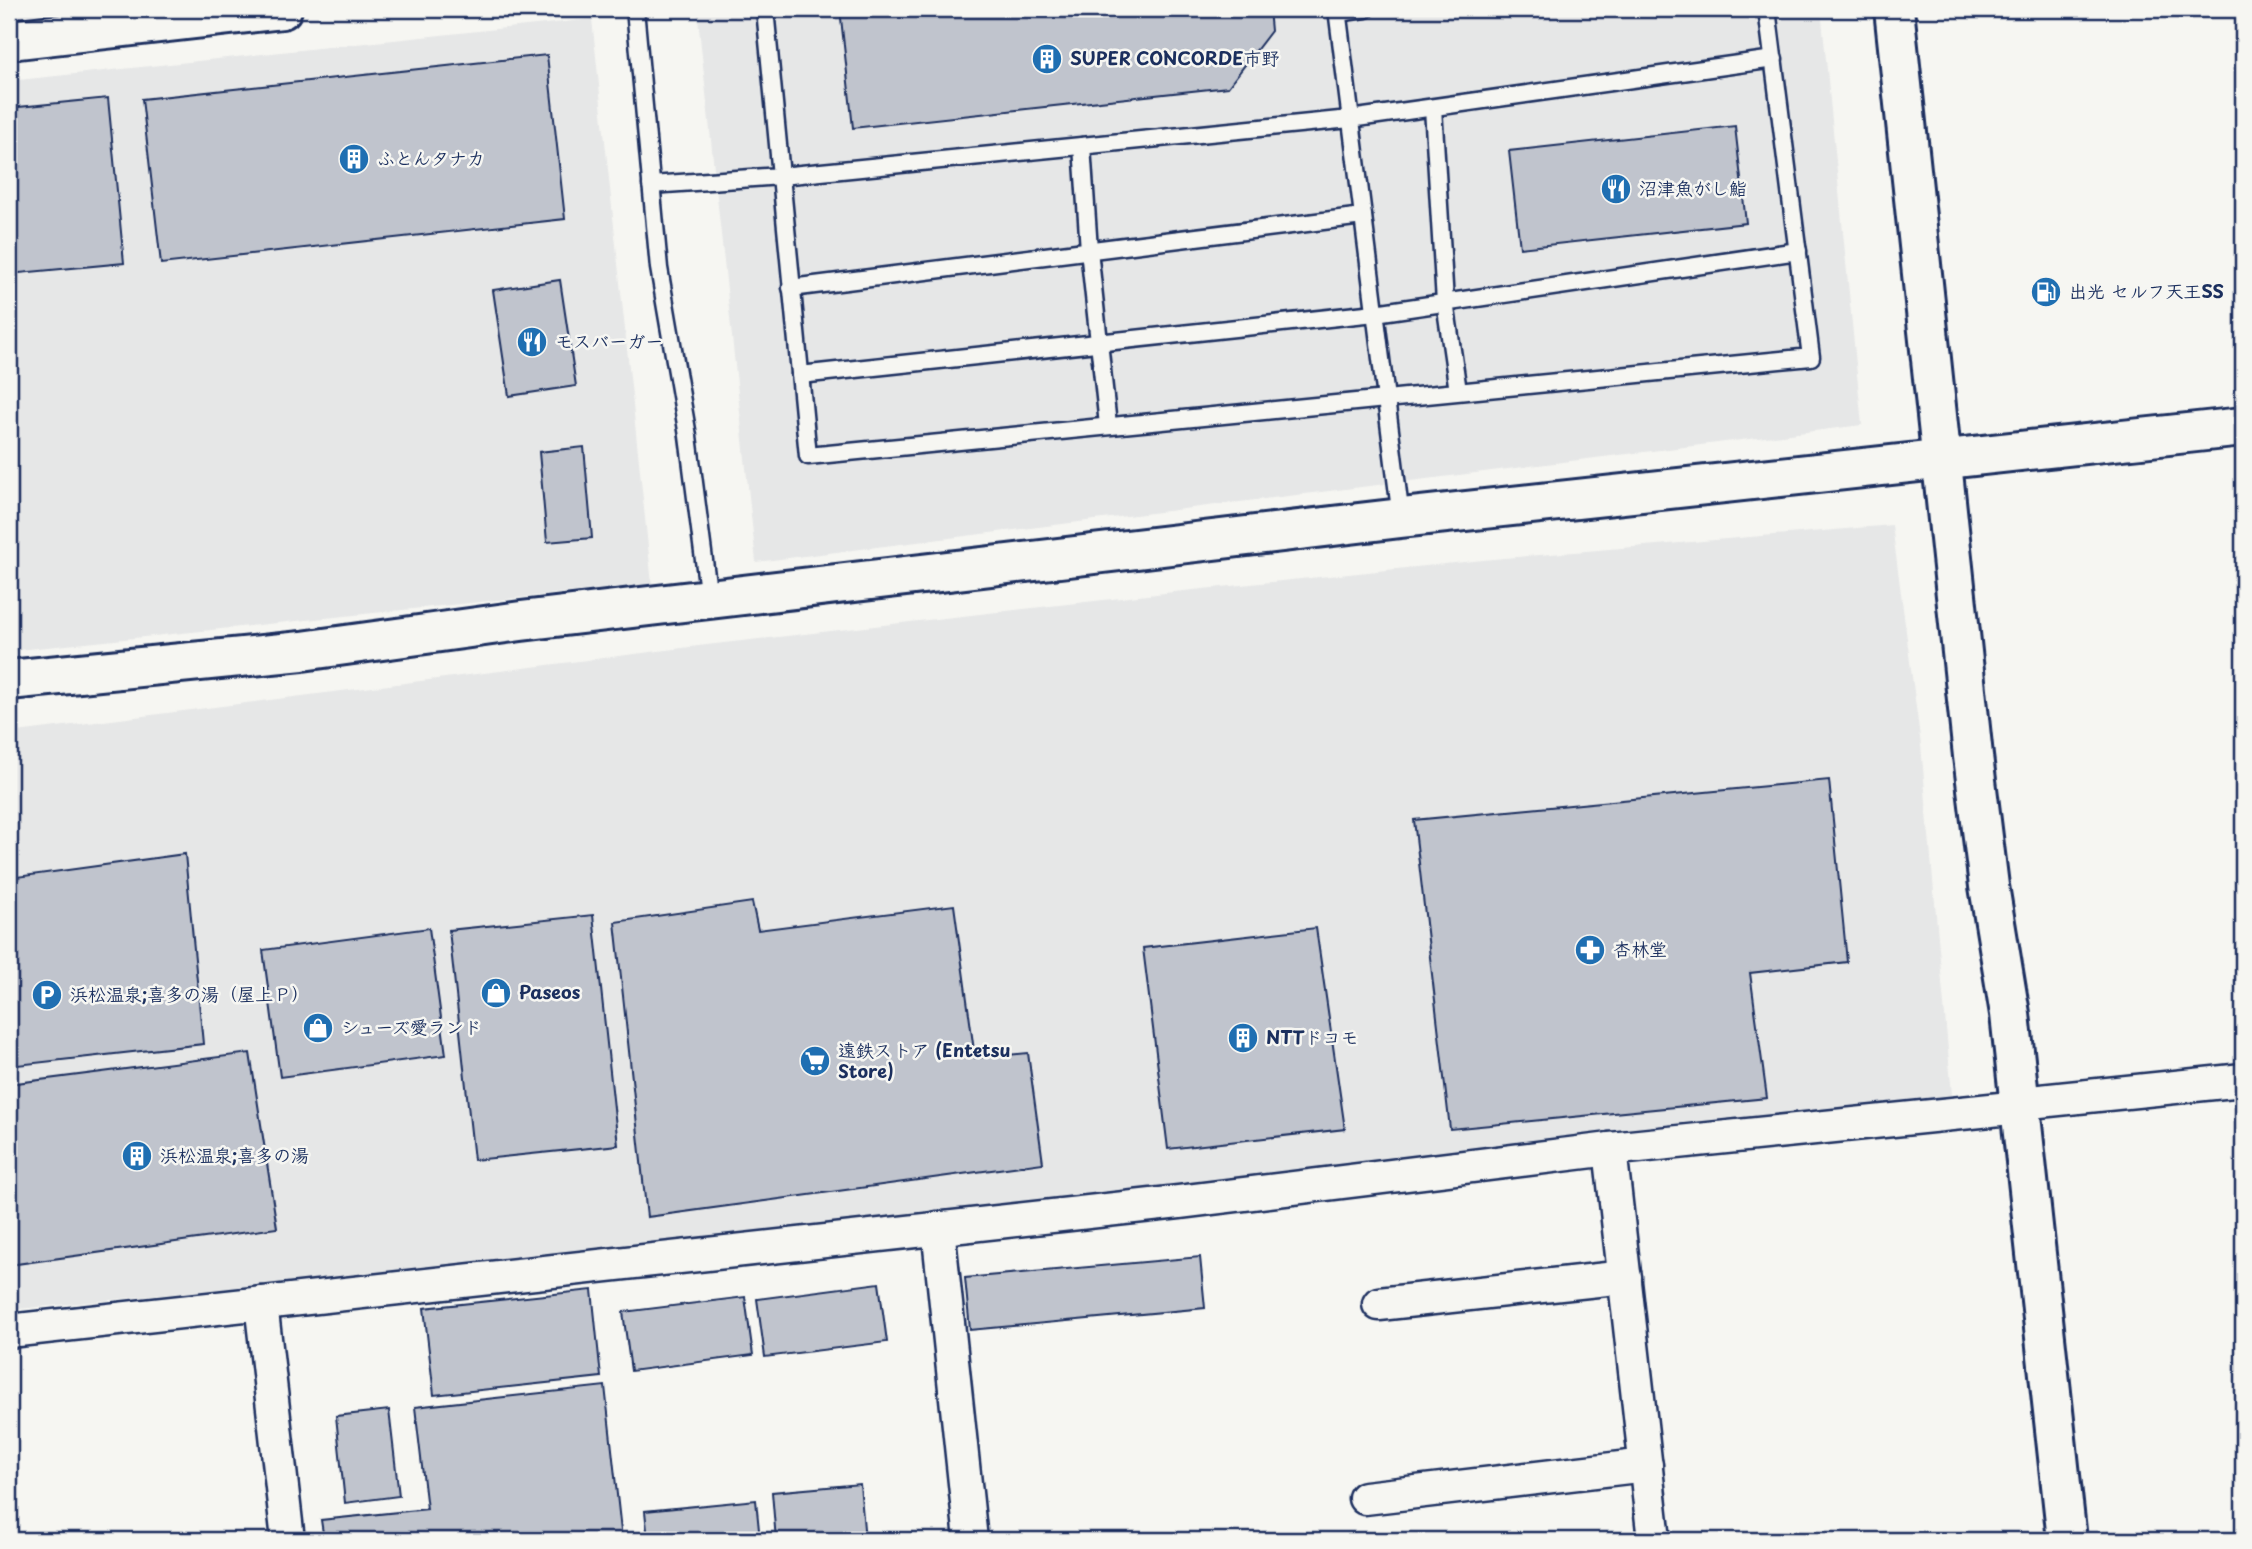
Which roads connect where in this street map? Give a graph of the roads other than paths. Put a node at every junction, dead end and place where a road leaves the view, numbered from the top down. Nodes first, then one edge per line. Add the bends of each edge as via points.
1 (282, 9) edge
2 (635, 9) edge
3 (765, 9) edge
4 (1366, 9) edge
5 (1767, 9) edge
6 (1894, 9) edge
7 (1337, 11) edge
8 (9, 40) edge
9 (1773, 59) junction
10 (1433, 108) junction
11 (1350, 119) junction
12 (1083, 146) junction
13 (780, 176) junction
14 (651, 185) junction
15 (1363, 216) junction
16 (1089, 250) junction
17 (1798, 251) junction
18 (791, 288) junction
19 (1445, 302) junction
20 (1375, 313) junction
21 (1101, 342) junction
22 (800, 375) junction
23 (1458, 391) junction
24 (1386, 398) junction
25 (1108, 425) junction
26 (2243, 427) edge
27 (1941, 461) junction
28 (1401, 518) junction
29 (709, 599) junction
30 (9, 680) edge
31 (2243, 1080) edge
32 (2001, 1108) junction
33 (1610, 1149) junction
34 (938, 1228) junction
35 (1625, 1277) junction
36 (261, 1303) junction
37 (1379, 1304) dead end
38 (9, 1331) edge
39 (1646, 1465) junction
40 (1365, 1498) dead end
41 (288, 1540) edge
42 (971, 1540) edge
43 (1654, 1540) edge
44 (2067, 1540) edge

1 - 8 street
2 - 14 lane
3 - 13 lane
4 - 7 lane
5 - 9 lane
6 - 27 street
7 - 11 lane
9 - 10 lane
9 - 17 lane
10 - 11 lane
10 - 19 lane
11 - 12 lane
11 - 15 lane
12 - 13 lane
12 - 16 lane
13 - 14 lane
13 - 18 lane
14 - 29 lane via 659,268 688,436
15 - 16 lane
15 - 20 lane
16 - 18 lane
16 - 21 lane
17 - 19 lane
17 - 23 lane via 1811,357
18 - 22 lane
19 - 20 lane
19 - 23 lane
20 - 21 lane
20 - 24 lane
21 - 22 lane
21 - 25 lane
22 - 25 lane via 808,456
23 - 24 lane
24 - 25 lane
24 - 28 lane
26 - 27 street
27 - 28 street
27 - 32 street via 1989,886 2010,1014
28 - 29 street
29 - 30 street via 302,651
31 - 32 street
32 - 33 street
32 - 44 street
33 - 34 street
33 - 35 street
34 - 36 street
34 - 42 street
35 - 37 street
35 - 39 street
36 - 38 street
36 - 41 street
39 - 40 street
39 - 43 street

